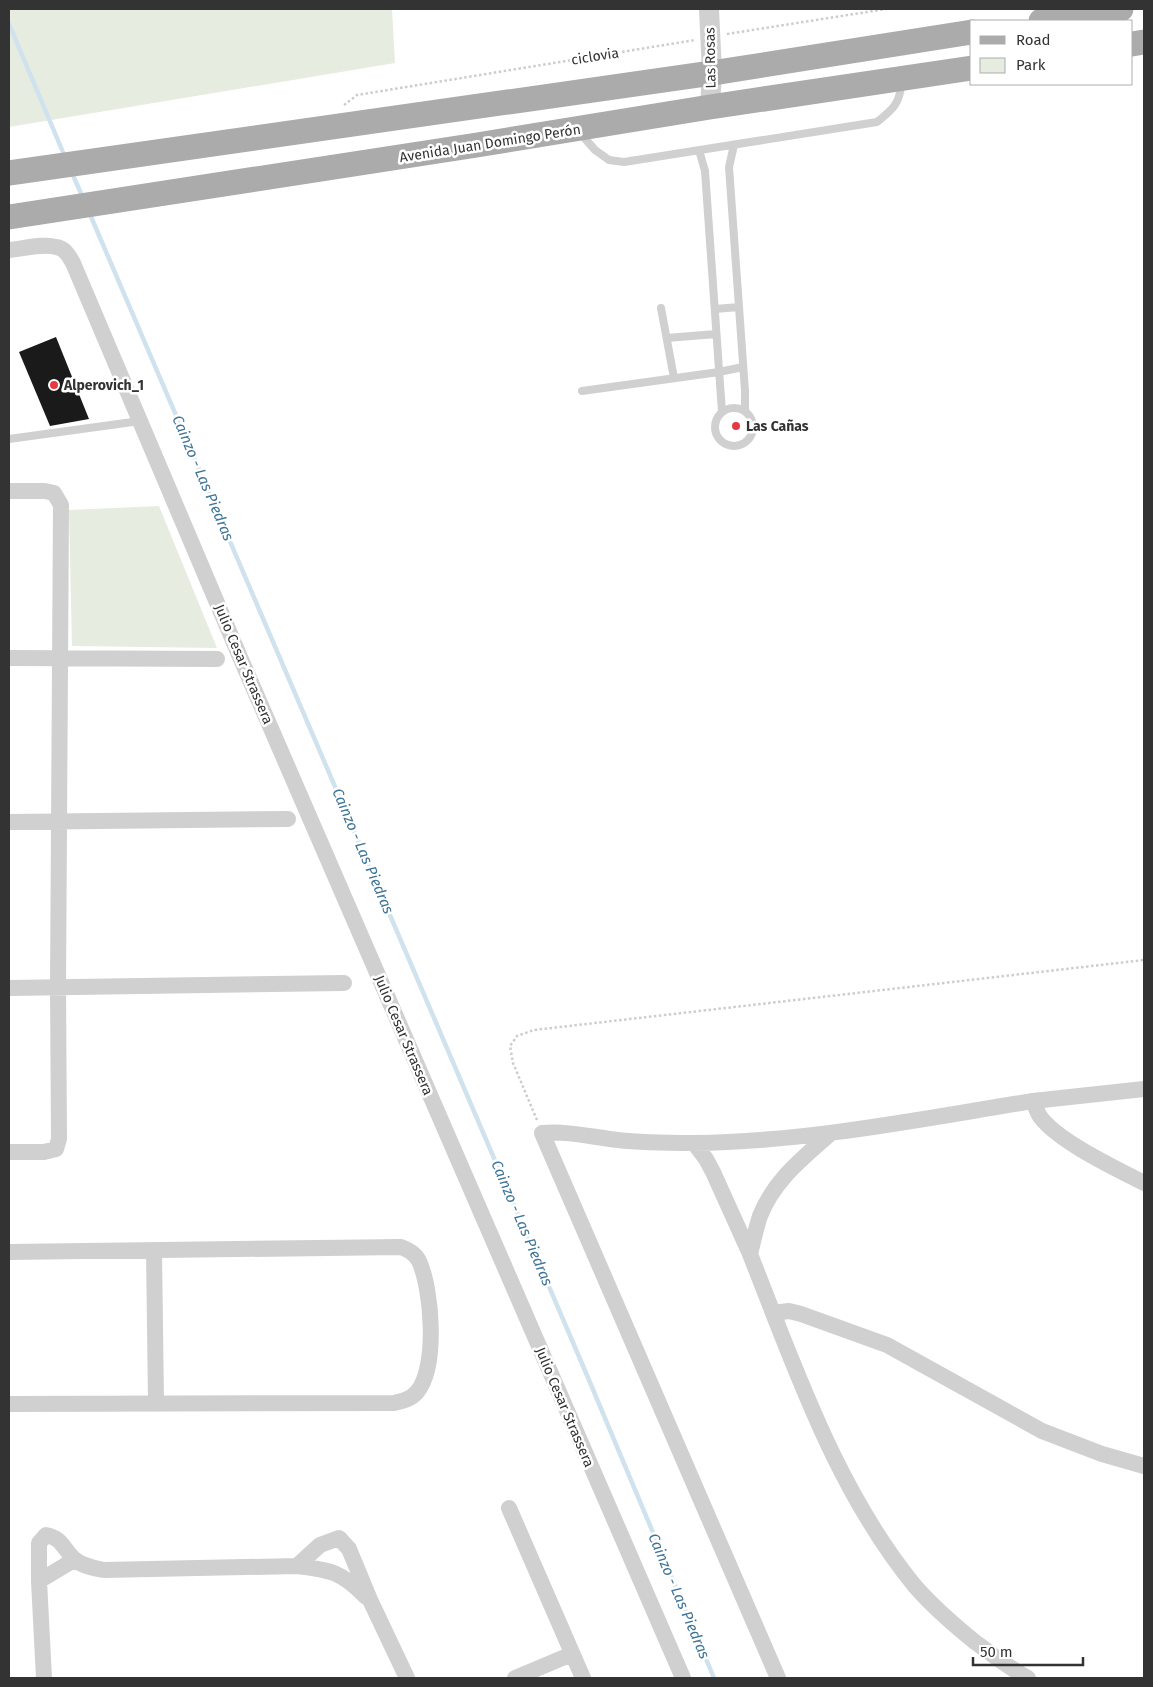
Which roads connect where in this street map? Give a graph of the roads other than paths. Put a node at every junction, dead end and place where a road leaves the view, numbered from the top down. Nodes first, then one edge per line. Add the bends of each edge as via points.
1 (709, 9) edge
2 (1121, 9) edge
3 (1049, 20) edge
4 (970, 32) edge
5 (970, 68) edge
6 (712, 73) junction
7 (901, 79) junction
8 (472, 106) junction
9 (710, 107) junction
10 (577, 129) junction
11 (478, 145) junction
12 (734, 145) junction
13 (699, 150) junction
14 (9, 173) edge
15 (9, 217) edge
16 (9, 250) edge
17 (739, 307) junction
18 (661, 308) dead end
19 (715, 309) junction
20 (716, 334) junction
21 (667, 338) junction
22 (743, 368) junction
23 (719, 372) junction
24 (674, 378) junction
25 (582, 391) dead end
26 (745, 411) junction
27 (722, 412) junction
28 (140, 421) junction
29 (9, 439) edge
30 (9, 492) edge
31 (9, 658) edge
32 (60, 658) junction
33 (217, 659) dead end
34 (288, 819) dead end
35 (59, 821) junction
36 (9, 822) edge
37 (344, 983) dead end
38 (58, 987) junction
39 (9, 988) edge
40 (1144, 1089) edge
41 (1033, 1101) junction
42 (831, 1133) junction
43 (694, 1143) junction
44 (9, 1152) edge
45 (1144, 1183) edge
46 (154, 1250) junction
47 (9, 1252) edge
48 (750, 1254) junction
49 (773, 1313) junction
50 (156, 1403) junction
51 (9, 1404) edge
52 (1144, 1466) edge
53 (509, 1508) dead end
54 (74, 1560) junction
55 (297, 1566) junction
56 (39, 1580) junction
57 (371, 1602) junction
58 (572, 1654) junction
59 (1003, 1672) edge
60 (44, 1678) edge
61 (407, 1678) edge
62 (515, 1678) edge
63 (582, 1678) edge
64 (683, 1678) edge
65 (778, 1678) edge
66 (1028, 1678) edge

1 - 6 street, Las Rosas
2 - 3 main road
4 - 6 main road
5 - 7 main road, Avenida Juan Domingo Perón
6 - 8 main road
6 - 9 street, Las Rosas
7 - 9 main road, Avenida Juan Domingo Perón
7 - 12 lane via 901,91 894,108 877,122
8 - 11 main road
8 - 14 main road
9 - 10 main road, Avenida Juan Domingo Perón
10 - 11 main road, Avenida Juan Domingo Perón
10 - 13 lane via 594,150 609,160 624,162
11 - 15 main road, Avenida Juan Domingo Perón
12 - 13 lane
12 - 17 lane via 728,167
13 - 19 lane via 705,171
16 - 28 street, Julio Cesar Strassera via 57,246 66,252
17 - 19 lane
17 - 22 lane
18 - 21 lane
19 - 20 lane
20 - 21 lane
20 - 23 lane
21 - 24 lane
22 - 23 lane
22 - 26 lane
23 - 24 lane
23 - 27 lane
24 - 25 lane
26 - 27 lane via 734,408
26 - 27 lane via 752,421 752,433 744,443 732,446 720,440 715,429
28 - 29 lane
28 - 64 street, Julio Cesar Strassera
30 - 32 street via 54,493 61,505
31 - 32 street
32 - 33 street
32 - 35 street
34 - 35 street
35 - 36 street
35 - 38 street
37 - 38 street
38 - 39 street
38 - 44 street via 59,1139 56,1149
40 - 41 street
41 - 42 street
41 - 45 street via 1049,1126 1104,1163
42 - 43 street
42 - 48 street via 783,1177 760,1216
43 - 48 street via 713,1172
43 - 65 street via 542,1133
46 - 47 street
46 - 50 street
46 - 50 street via 401,1247 419,1259 431,1311 424,1382 417,1393 405,1401
48 - 49 street
49 - 52 street via 789,1311 801,1314 888,1345 1042,1431
49 - 59 street via 802,1386 847,1482 878,1535 933,1605
50 - 51 street
53 - 58 street
54 - 55 street via 104,1570
54 - 56 street
54 - 56 street via 55,1537 46,1534 38,1543
55 - 57 street via 326,1569 342,1576
55 - 57 street via 320,1545 339,1538 349,1549
56 - 60 street
57 - 61 street
58 - 62 street
58 - 63 street
59 - 66 street

